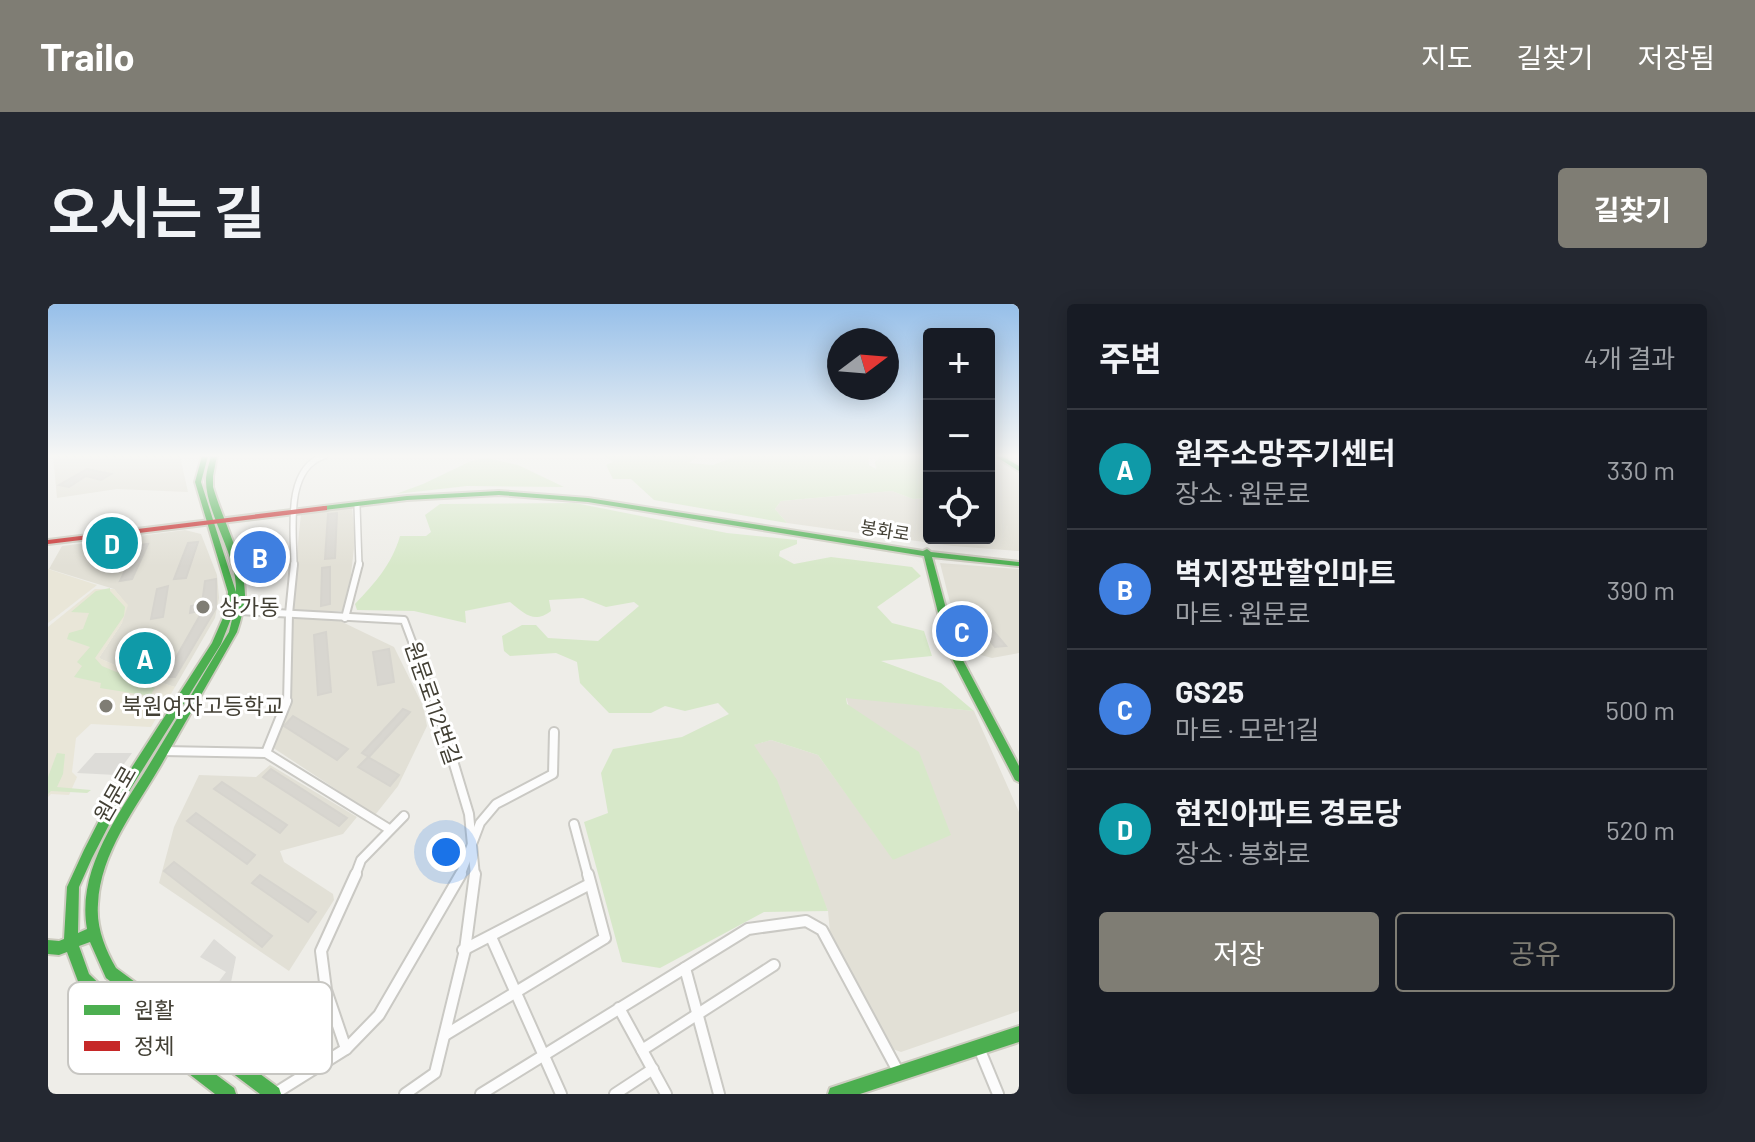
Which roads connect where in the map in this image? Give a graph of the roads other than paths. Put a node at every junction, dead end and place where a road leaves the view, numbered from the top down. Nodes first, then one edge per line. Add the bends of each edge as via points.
1 (203, 493) edge
2 (211, 493) edge
3 (296, 493) edge
4 (424, 493) edge
5 (552, 493) edge
6 (357, 505) junction
7 (292, 510) junction
8 (216, 519) junction
9 (48, 540) edge
10 (927, 550) junction
11 (1019, 557) edge
12 (1019, 564) edge
13 (235, 611) junction
14 (289, 614) junction
15 (345, 618) junction
16 (554, 732) dead end
17 (150, 751) junction
18 (163, 751) junction
19 (266, 753) junction
20 (1019, 777) edge
21 (404, 816) dead end
22 (574, 824) dead end
23 (389, 829) junction
24 (473, 841) junction
25 (590, 884) junction
26 (94, 933) junction
27 (491, 937) junction
28 (71, 944) junction
29 (48, 947) edge
30 (463, 950) junction
31 (774, 965) dead end
32 (685, 968) junction
33 (87, 982) edge
34 (123, 982) edge
35 (325, 982) edge
36 (515, 990) junction
37 (332, 1008) edge
38 (619, 1008) junction
39 (697, 1012) junction
40 (1019, 1034) edge
41 (445, 1035) junction
42 (979, 1046) junction
43 (346, 1049) junction
44 (642, 1050) junction
45 (544, 1054) junction
46 (332, 1058) edge
47 (653, 1069) junction
48 (899, 1073) junction
49 (202, 1074) edge
50 (247, 1074) edge
51 (306, 1074) edge
52 (228, 1094) edge
53 (274, 1094) edge
54 (405, 1094) edge
55 (481, 1094) edge
56 (561, 1094) edge
57 (615, 1094) edge
58 (666, 1094) edge
59 (719, 1094) edge
60 (836, 1094) edge
61 (998, 1094) edge

1 - 8 street, 원문로
2 - 8 street, 원문로
3 - 7 street
4 - 7 street, 봉화로
5 - 10 street, 봉화로
6 - 7 street, 봉화로
6 - 10 street, 봉화로 via 467,493 561,496
6 - 15 street via 359,564
7 - 8 street, 봉화로
7 - 14 street
8 - 9 street, 봉화로
8 - 13 street, 원문로 via 244,589
10 - 11 street, 봉화로
10 - 12 street, 봉화로
10 - 20 street via 952,649
13 - 14 street, 원문로112번길
13 - 17 street, 원문로
13 - 18 street, 원문로 via 226,644
14 - 15 street, 원문로112번길
14 - 19 street via 287,703
15 - 24 street, 원문로112번길 via 404,620 450,745
16 - 24 street via 553,774 496,804
17 - 18 street
17 - 28 street, 원문로 via 109,813 73,887
18 - 19 street
18 - 26 street, 원문로 via 106,850 91,901
19 - 23 street
21 - 23 street
22 - 25 street
23 - 35 street via 361,860 329,929 321,951
24 - 30 street, 원문로112번길 via 476,874
24 - 43 street via 457,884 410,966 379,1015
25 - 27 street
25 - 36 street via 605,938
26 - 28 street
26 - 34 street, 원문로 via 103,960
27 - 30 street
27 - 36 street
28 - 29 street
28 - 33 street, 원문로
30 - 41 street, 원문로112번길
31 - 39 street
32 - 38 street
32 - 39 street
32 - 48 street via 748,929 806,921 822,930
36 - 41 street
36 - 45 street
37 - 43 street
38 - 44 street
38 - 45 street
39 - 44 street
39 - 59 street
40 - 42 street
41 - 54 street, 원문로112번길 via 435,1073
42 - 48 street
42 - 61 street
43 - 46 street
44 - 47 street
45 - 55 street
45 - 56 street
47 - 57 street
47 - 58 street
48 - 60 street
49 - 52 street, 원문로
50 - 53 street, 원문로
51 - 53 street

